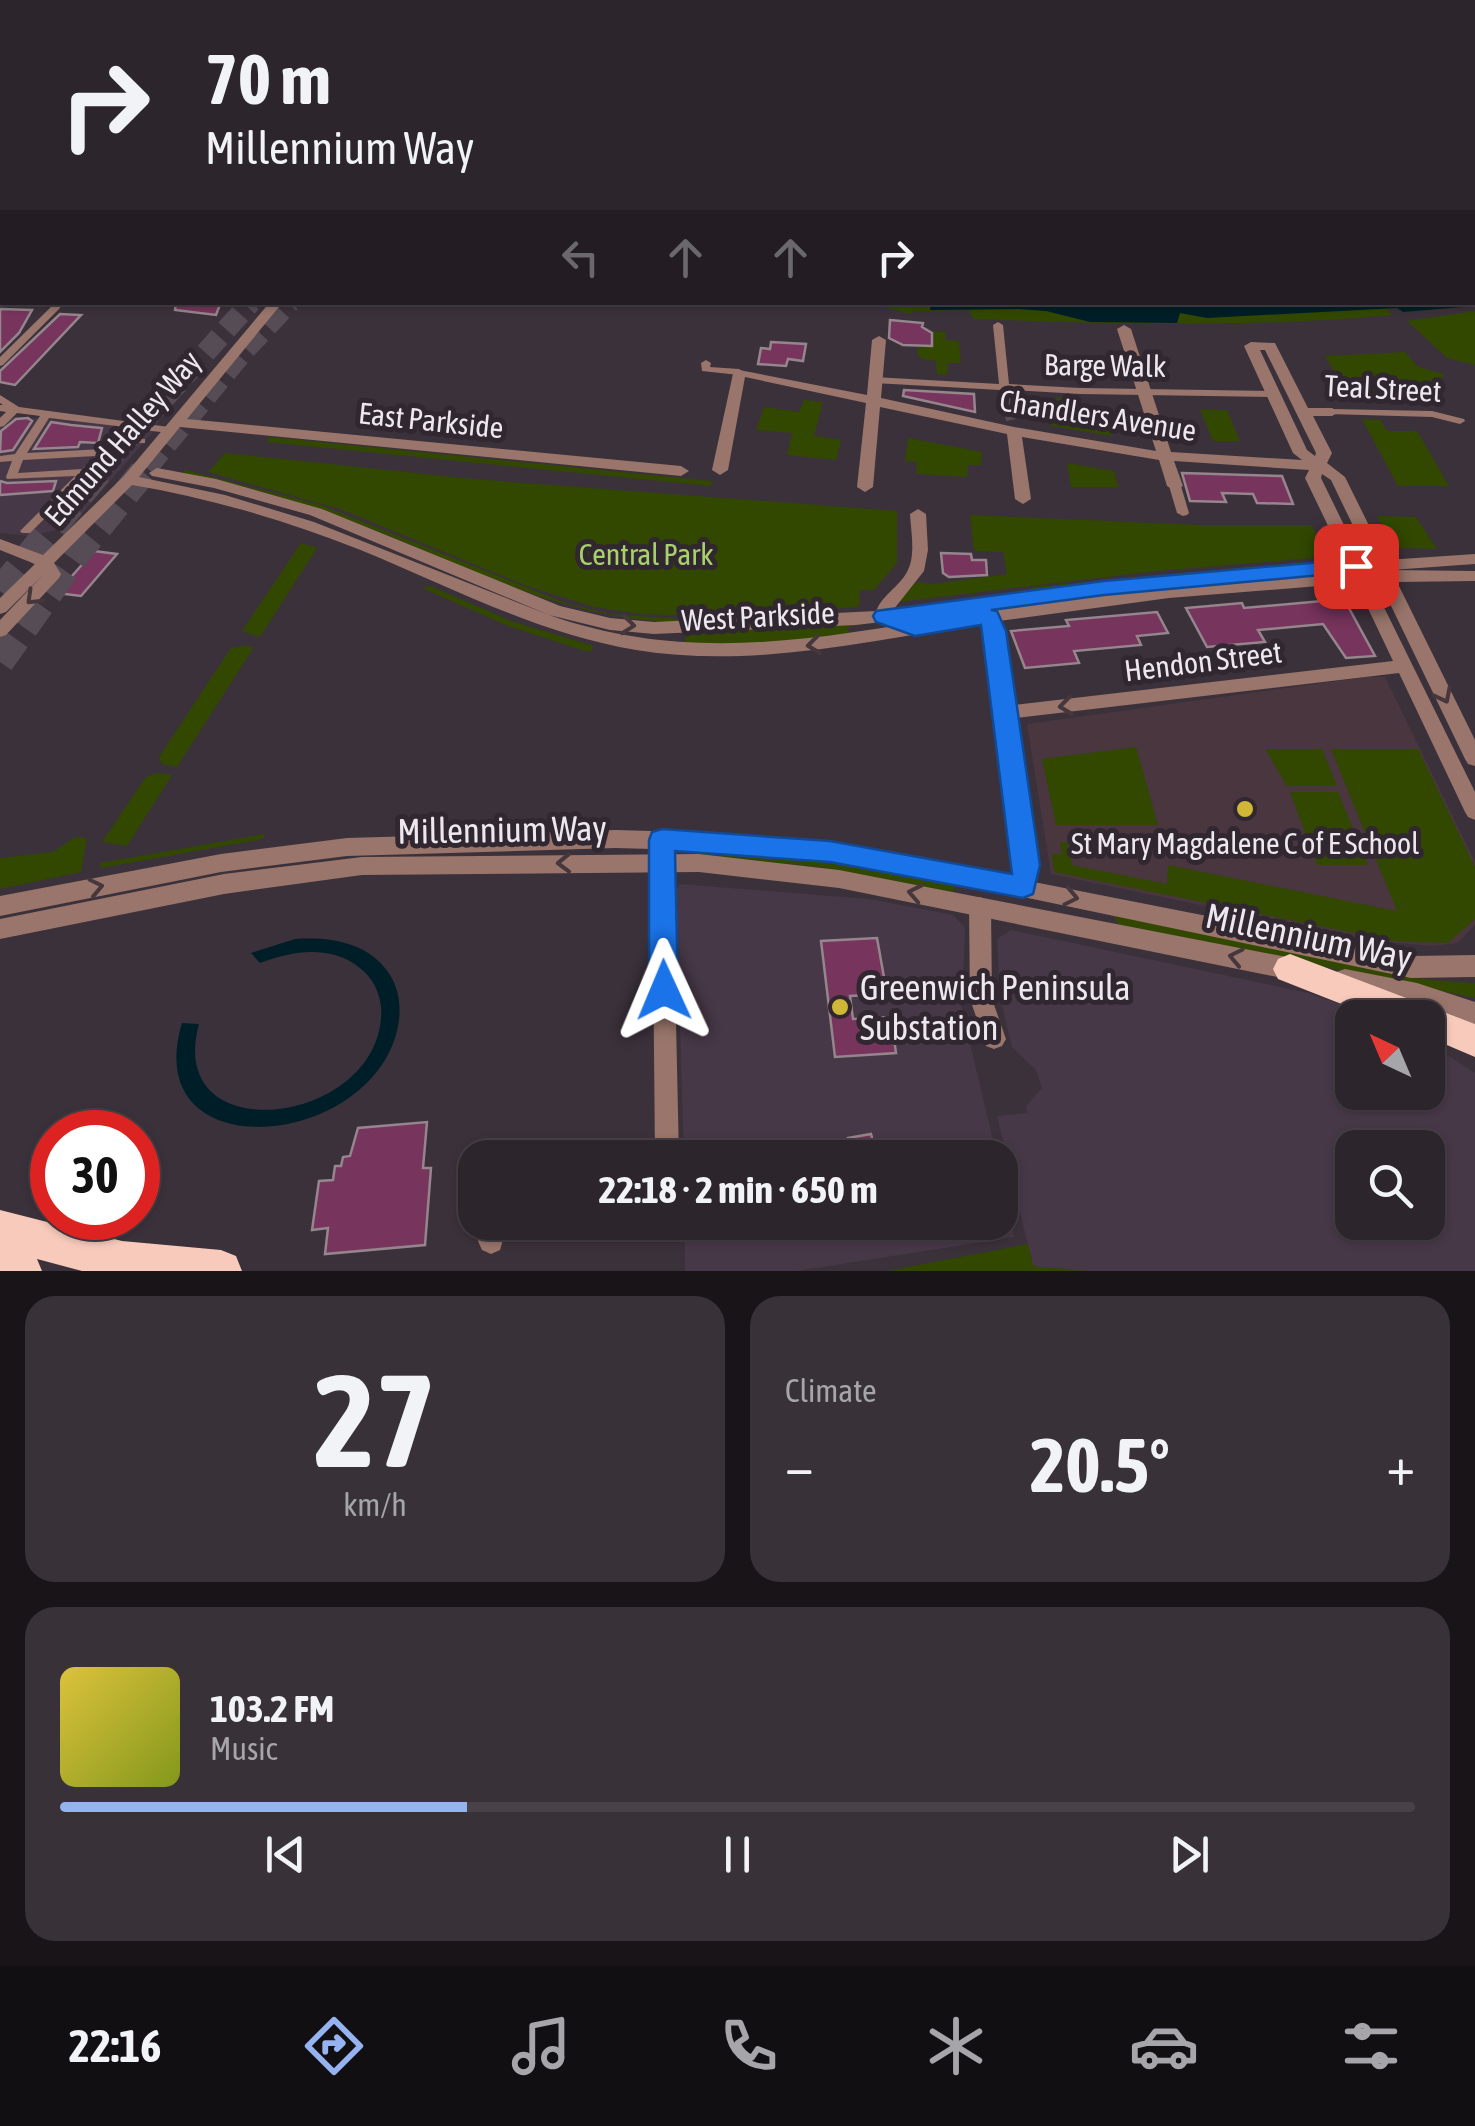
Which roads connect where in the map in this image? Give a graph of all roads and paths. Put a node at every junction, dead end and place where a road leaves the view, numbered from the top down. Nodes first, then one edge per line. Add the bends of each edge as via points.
1 (274, 305) edge
2 (57, 306) dead end
3 (998, 325) dead end
4 (1124, 329) dead end
5 (879, 340) dead end
6 (0, 362) edge
7 (705, 366) dead end
8 (739, 372) junction
9 (874, 380) junction
10 (1005, 392) junction
11 (1144, 392) junction
12 (1274, 394) junction
13 (0, 398) edge
14 (872, 398) junction
15 (0, 408) edge
16 (16, 409) junction
17 (1304, 412) junction
18 (1332, 412) joint
19 (47, 414) junction
20 (1460, 421) dead end
21 (0, 424) edge
22 (132, 426) junction
23 (172, 426) junction
24 (1012, 426) junction
25 (118, 440) junction
26 (141, 441) dead end
27 (106, 452) junction
28 (1165, 456) junction
29 (19, 457) junction
30 (0, 458) edge
31 (1320, 466) junction
32 (720, 470) dead end
33 (86, 472) junction
34 (682, 472) dead end
35 (132, 475) junction
36 (6, 477) edge
37 (1174, 486) joint
38 (865, 487) dead end
39 (1023, 499) dead end
40 (1184, 513) dead end
41 (918, 514) dead end
42 (26, 532) dead end
43 (0, 544) edge
44 (1475, 559) edge
45 (44, 562) junction
46 (1382, 571) junction
47 (1359, 573) junction
48 (1475, 576) edge
49 (0, 608) edge
50 (885, 610) junction
51 (989, 616) junction
52 (915, 628) junction
53 (0, 631) edge
54 (1408, 655) junction
55 (1006, 713) junction
56 (1475, 759) edge
57 (1475, 812) edge
58 (662, 851) junction
59 (278, 865) junction
60 (1023, 887) junction
61 (0, 906) edge
62 (980, 906) junction
63 (0, 929) edge
64 (1475, 966) edge
65 (1290, 969) junction
66 (1371, 1000) edge
67 (1475, 1013) edge
68 (1445, 1028) edge
69 (994, 1038) dead end
70 (1475, 1041) edge
71 (666, 1140) edge
72 (0, 1230) edge
73 (0, 1268) edge
74 (20, 1271) edge
75 (220, 1271) edge

1 - 23 street, Edmund Halley Way
2 - 6 street
3 - 10 street
4 - 11 street
5 - 9 street
7 - 8 street, Chandlers Avenue
8 - 14 street, Chandlers Avenue
8 - 32 street
9 - 10 street, Barge Walk
9 - 14 street
10 - 11 street, Barge Walk
11 - 12 street, Barge Walk
11 - 28 street
12 - 17 street via 1251,346 1270,346
12 - 31 street via 1301,453
13 - 16 street
14 - 24 street, Chandlers Avenue
14 - 38 street
15 - 16 street
16 - 19 street
16 - 21 street
17 - 18 street, Teal Street
17 - 31 street via 1324,454
18 - 20 street, Teal Street via 1432,414
19 - 22 street
19 - 29 street
22 - 23 street
22 - 25 street
23 - 34 street, East Parkside
23 - 35 street, Edmund Halley Way
24 - 28 street, Chandlers Avenue
24 - 39 street
25 - 26 street
25 - 27 street
27 - 29 street
27 - 33 street
28 - 31 street, Chandlers Avenue
28 - 37 street
29 - 30 street
29 - 36 street
31 - 46 street via 1337,477
31 - 47 street via 1313,477
33 - 36 street
33 - 42 street
35 - 45 street, Edmund Halley Way
35 -> 50 street, West Parkside via 216,484 316,512 590,620 681,628
52 -> 35 street, West Parkside via 732,651 614,640 512,610 283,516
37 - 40 street
41 - 50 street via 918,565
43 - 45 street
44 - 46 street, West Parkside
45 - 49 street, Edmund Halley Way
45 -> 53 street, Edmund Halley Way via 54,574 50,581
46 - 47 street, West Parkside
46 - 48 street, West Parkside
46 - 54 street
47 - 50 street, West Parkside
47 - 51 street, West Parkside
47 - 54 street
50 - 52 street
51 - 52 street, West Parkside
51 - 55 street
54 -> 55 street, Hendon Street
54 -> 56 street
54 - 57 street
55 - 60 street via 1027,865
58 - 59 street, Millennium Way via 410,843
58 - 60 street, Millennium Way via 830,851
62 -> 58 street, Millennium Way
58 - 71 street
61 -> 59 street, Millennium Way
59 - 63 street, Millennium Way
60 -> 64 street, Millennium Way via 1412,967
65 -> 62 street, Millennium Way
62 - 69 street via 982,1000
65 - 66 highway
65 - 67 street, Millennium Way via 1417,994
68 - 70 highway
72 - 75 highway via 122,1261
73 - 74 highway

